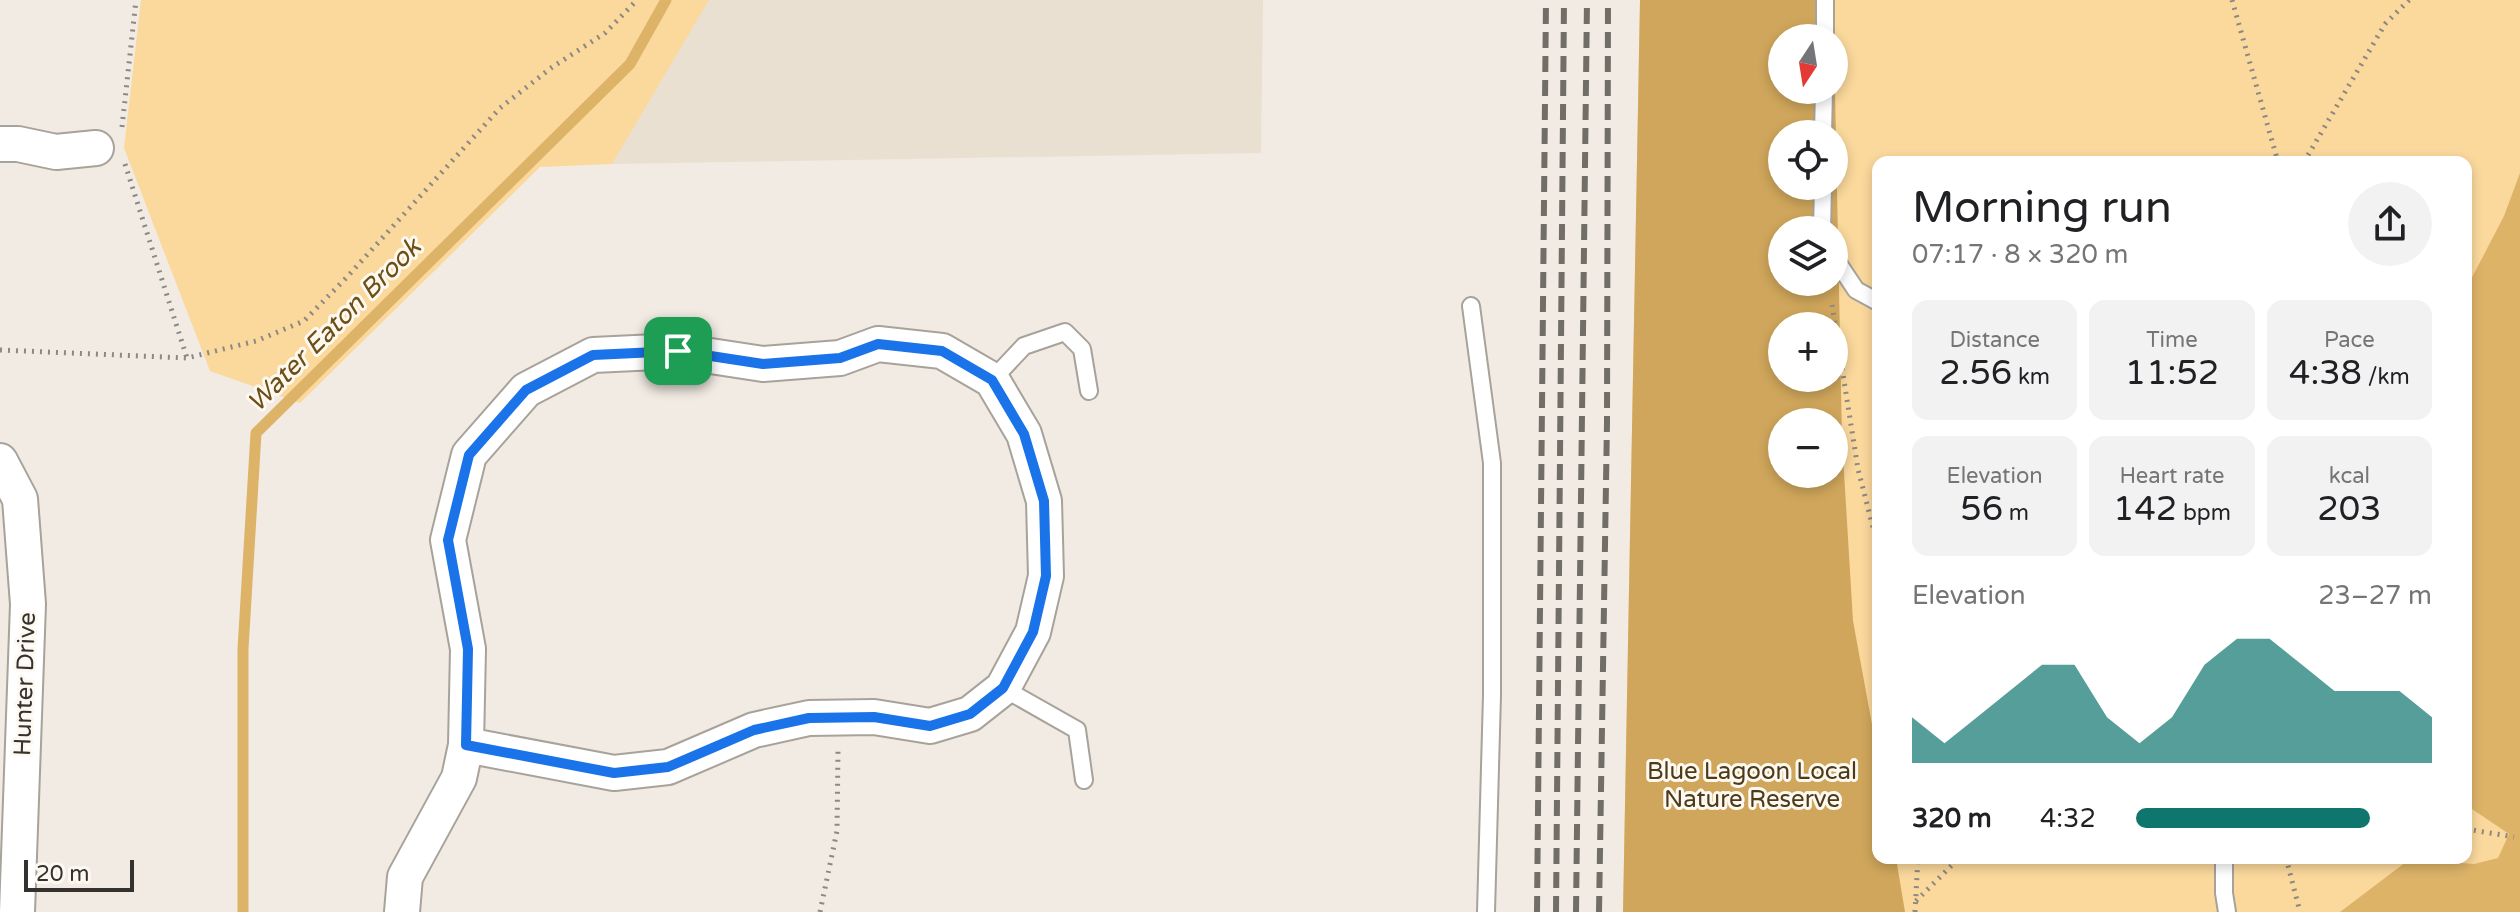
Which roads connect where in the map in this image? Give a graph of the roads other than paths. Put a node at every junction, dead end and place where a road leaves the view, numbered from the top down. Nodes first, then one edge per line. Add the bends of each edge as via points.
1 (1825, 0) edge
2 (1825, 24) edge
3 (0, 144) edge
4 (114, 148) road end
5 (1848, 278) edge
6 (1872, 299) edge
7 (1471, 306) dead end
8 (992, 380) junction
9 (1089, 391) dead end
10 (0, 461) edge
11 (14, 603) edge
12 (1003, 688) junction
13 (466, 745) junction
14 (1084, 780) dead end
15 (2224, 864) edge
16 (17, 912) edge
17 (402, 912) edge
18 (1486, 912) edge
19 (2227, 912) edge

1 - 2 lane
3 - 4 street via 56,152
5 - 6 lane
7 - 18 lane via 1492,463
8 - 9 lane via 1024,346 1065,332 1082,349
8 - 12 street via 1024,434 1044,501 1046,576 1033,632
8 - 13 street via 942,351 878,344 840,358 763,364 678,351 593,355 526,390 469,455 448,540 468,649
10 - 11 street, Hunter Drive via 20,499
11 - 16 street, Hunter Drive
12 - 13 street via 970,714 930,726 874,717 809,718 754,730 668,767 614,773
12 - 14 lane via 1077,730
13 - 17 street via 459,778 405,877
15 - 19 lane

